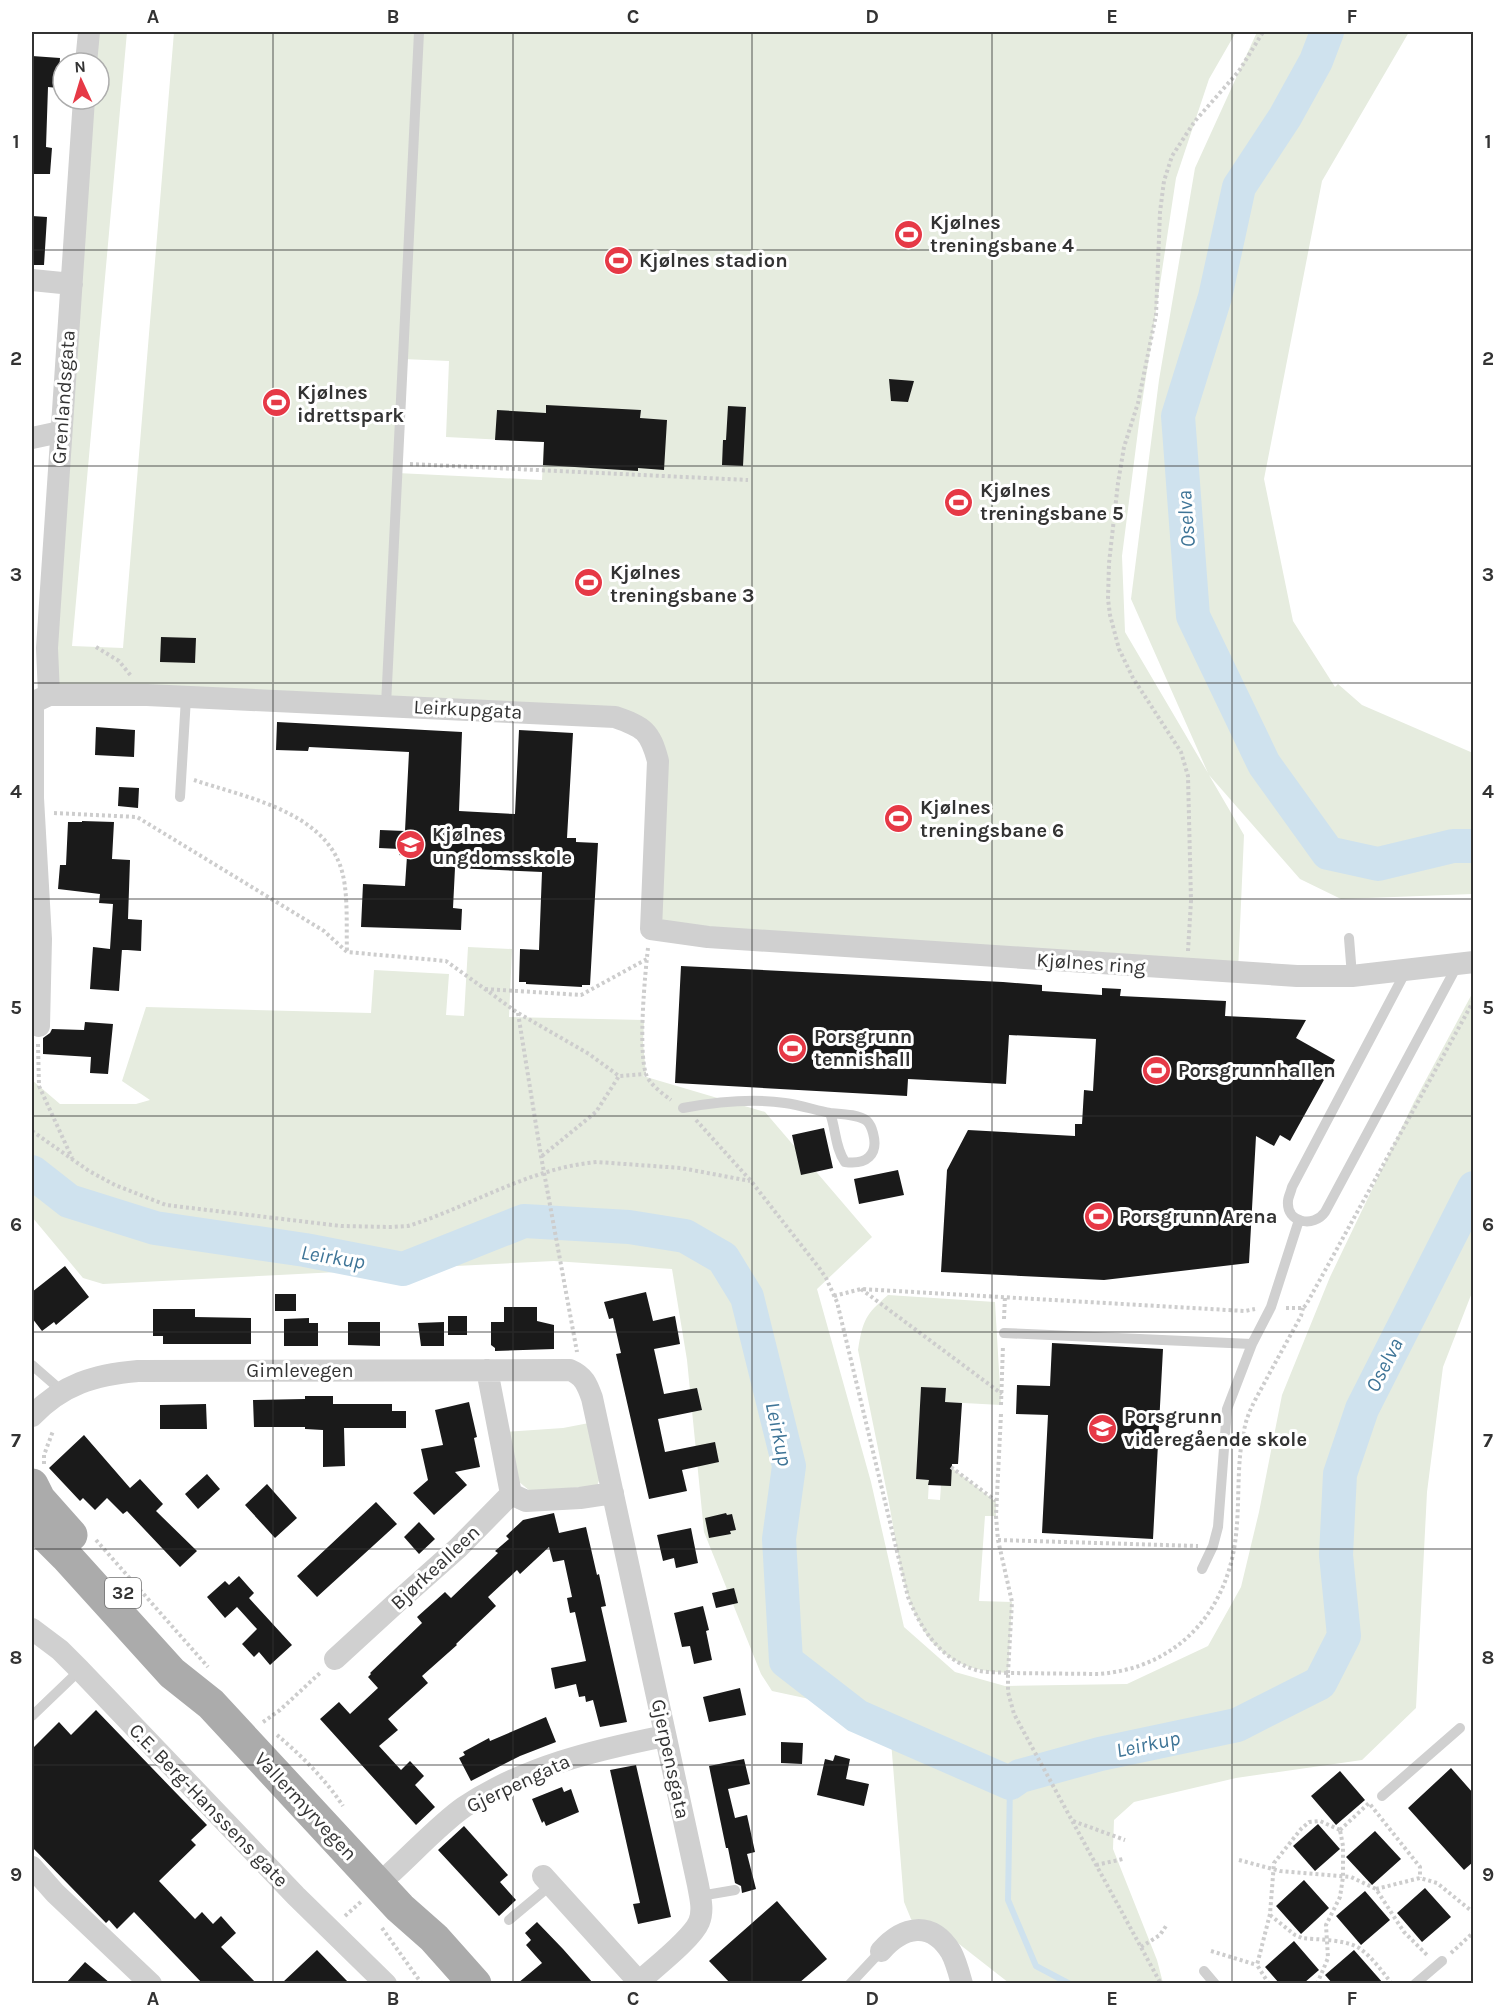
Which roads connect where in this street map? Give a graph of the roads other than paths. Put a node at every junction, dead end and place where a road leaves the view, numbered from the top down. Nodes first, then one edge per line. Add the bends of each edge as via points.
1 (88, 32) edge
2 (419, 32) edge
3 (87, 51) edge
4 (83, 111) edge
5 (32, 280) edge
6 (72, 284) junction
7 (60, 432) junction
8 (32, 438) edge
9 (186, 698) junction
10 (38, 700) edge
11 (386, 705) junction
12 (180, 797) dead end
13 (708, 937) joint
14 (1348, 938) dead end
15 (1466, 963) edge
16 (1407, 969) junction
17 (1352, 976) junction
18 (39, 1026) road end
19 (683, 1108) road end
20 (830, 1113) junction
21 (1299, 1220) junction
22 (1004, 1333) road end
23 (1252, 1344) junction
24 (32, 1365) edge
25 (486, 1370) junction
26 (581, 1374) joint
27 (63, 1392) junction
28 (32, 1416) edge
29 (38, 1479) edge
30 (613, 1493) junction
31 (511, 1494) junction
32 (32, 1522) edge
33 (1202, 1569) dead end
34 (34, 1635) edge
35 (335, 1659) road end
36 (80, 1670) junction
37 (212, 1704) junction
38 (32, 1716) edge
39 (1460, 1728) dead end
40 (666, 1736) junction
41 (1382, 1796) dead end
42 (32, 1867) edge
43 (392, 1872) dead end
44 (547, 1881) joint
45 (735, 1890) dead end
46 (700, 1896) junction
47 (400, 1908) junction
48 (509, 1920) dead end
49 (881, 1951) joint
50 (1440, 1963) road end
51 (1204, 1971) dead end
52 (151, 1983) edge
53 (386, 1983) edge
54 (452, 1983) edge
55 (475, 1983) edge
56 (850, 1983) edge
57 (962, 1983) edge
58 (1215, 1983) edge
59 (1415, 1983) edge

1 - 3 street
2 - 11 lane
4 - 6 street, Grenlandsgata
5 - 6 street
6 - 7 street, Grenlandsgata
7 - 8 street
7 - 10 street, Grenlandsgata via 46,648
9 - 10 street, Leirkupgata via 147,694
9 - 11 street, Leirkupgata
9 - 12 lane
10 - 18 street, Grenlandsgata via 33,798 41,939
11 - 13 street, Leirkupgata via 615,717 635,724 652,738 658,761 651,929
13 - 17 street, Kjølnes ring via 1297,976
14 - 17 lane
15 - 16 street, Kjølnes ring
15 - 21 lane via 1325,1212 1312,1222
16 - 17 street, Kjølnes ring
16 - 21 lane via 1292,1187 1288,1206
19 - 20 lane via 757,1101
20 - 20 lane via 845,1162 856,1164 868,1159 874,1152 875,1140 866,1120
21 - 23 lane via 1271,1307
22 - 23 lane
23 - 33 lane via 1227,1409 1218,1527
24 - 27 lane
25 - 26 street, Gimlevegen via 570,1370
25 - 27 street, Gimlevegen via 138,1371 92,1377
25 - 31 street
26 - 30 street, Gjerpensgata via 592,1398
27 - 28 street, Gimlevegen
29 - 37 main road, Vallermyrvegen / 32 via 39,1499 183,1659
30 - 31 street via 526,1501
30 - 40 street, Gjerpensgata
31 - 35 street, Bjørkealleen via 458,1548
32 - 37 main road, Vallermyrvegen / 32 via 172,1672
34 - 36 street, C.E. Berg-Hanssens gate via 60,1650
36 - 38 lane
36 - 53 street, C.E. Berg-Hanssens gate via 296,1896
37 - 47 main road, Vallermyrvegen / 32
39 - 41 lane
40 - 43 street, Gjerpengata via 572,1757 485,1795 462,1809
40 - 46 street, Gjerpensgata
42 - 52 street
44 - 46 street, Gjerpensgata via 639,1982 699,1923
44 - 48 lane
45 - 46 lane
47 - 54 main road, Vallermyrvegen / 32 via 423,1950
47 - 55 main road, Vallermyrvegen / 32
49 - 56 lane
49 - 57 street via 900,1933 932,1933 951,1952
50 - 59 lane
51 - 58 lane

